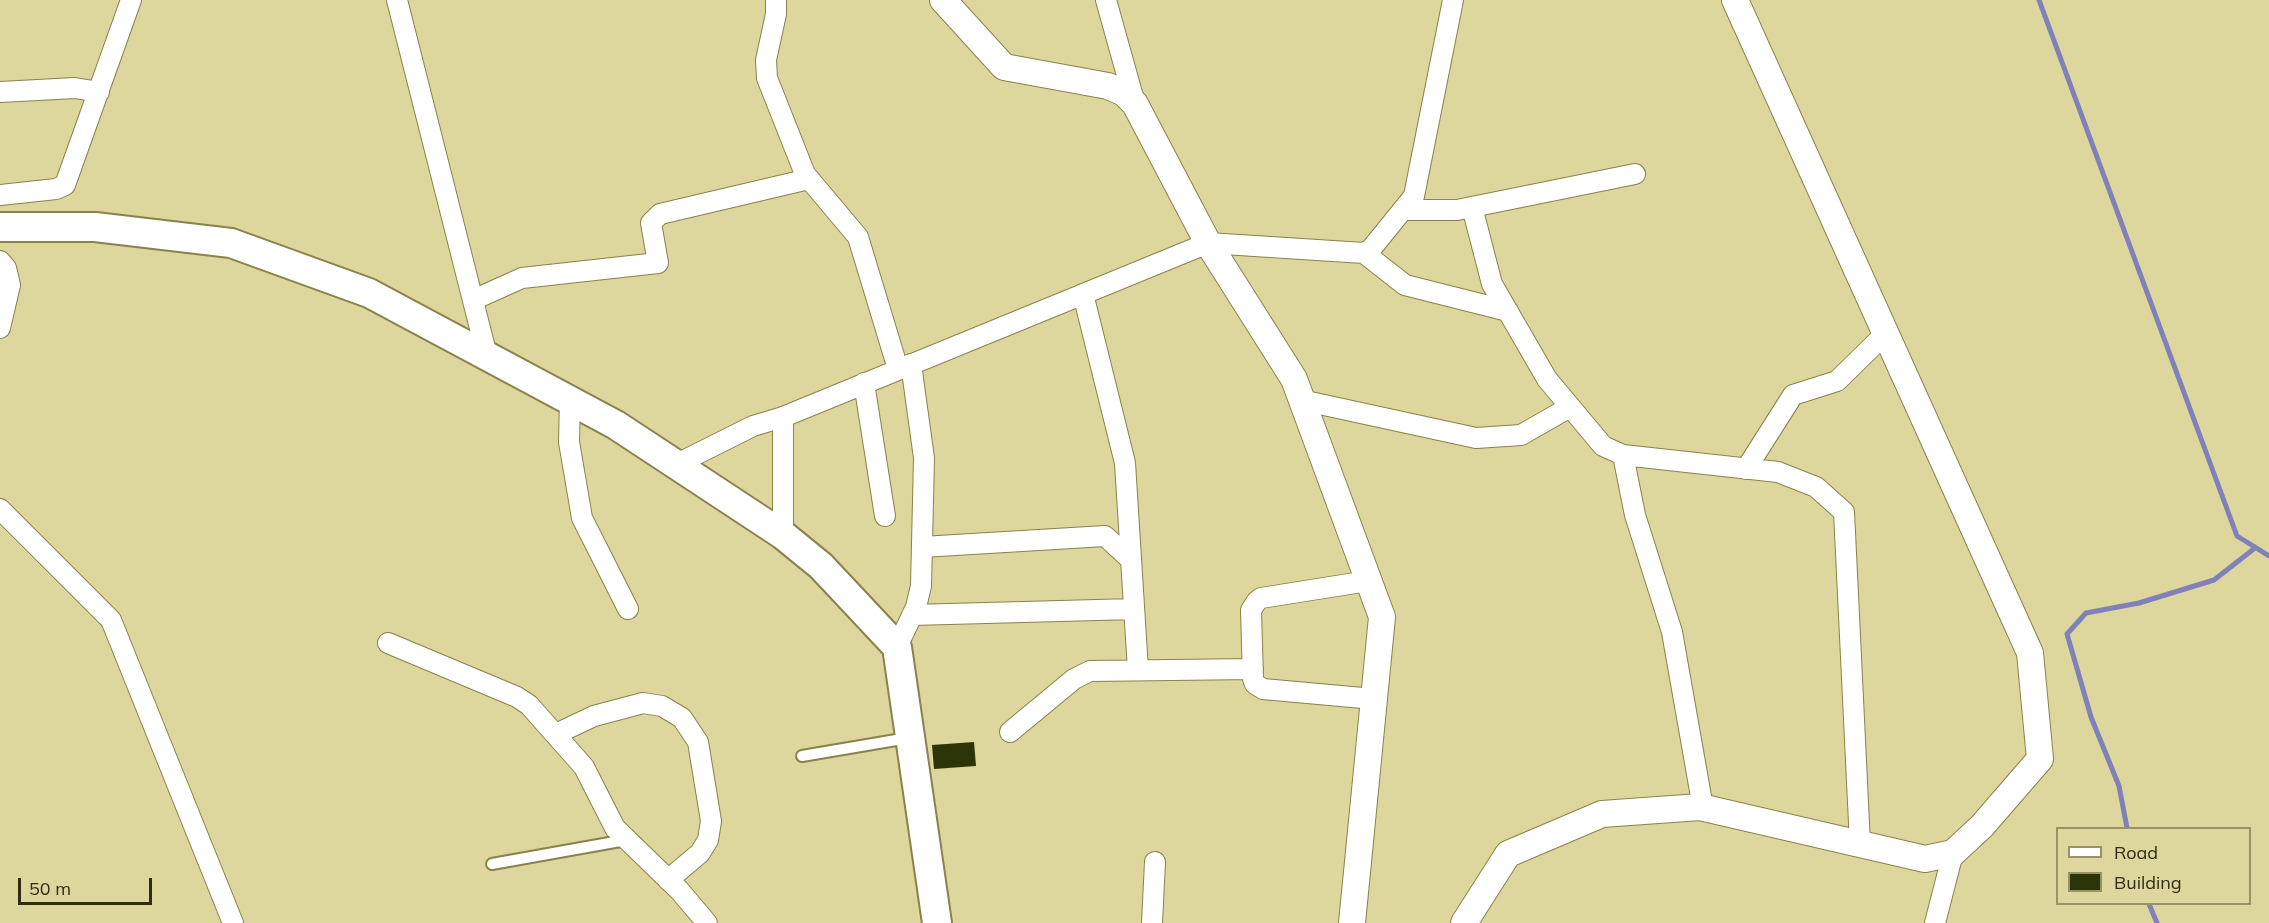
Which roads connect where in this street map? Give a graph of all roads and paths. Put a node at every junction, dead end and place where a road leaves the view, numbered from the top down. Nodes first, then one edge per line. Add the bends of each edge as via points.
1 (131, 0) edge
2 (397, 0) edge
3 (776, 0) edge
4 (943, 0) edge
5 (1106, 0) edge
6 (1453, 0) edge
7 (1735, 0) edge
8 (0, 92) edge
9 (99, 92) junction
10 (1135, 104) junction
11 (1635, 174) dead end
12 (809, 179) junction
13 (0, 195) edge
14 (1472, 207) junction
15 (1404, 210) junction
16 (0, 227) edge
17 (1208, 243) junction
18 (1364, 253) junction
19 (0, 261) edge
20 (1083, 294) junction
21 (473, 300) junction
22 (1508, 311) junction
23 (0, 328) edge
24 (1886, 333) junction
25 (487, 356) junction
26 (905, 367) junction
27 (864, 383) junction
28 (570, 400) junction
29 (1302, 400) junction
30 (1570, 407) junction
31 (783, 417) junction
32 (1623, 455) junction
33 (675, 465) junction
34 (1746, 469) junction
35 (0, 509) edge
36 (885, 516) dead end
37 (783, 535) junction
38 (922, 547) junction
39 (1131, 560) junction
40 (1368, 581) junction
41 (628, 609) dead end
42 (1134, 609) junction
43 (912, 615) junction
44 (388, 643) dead end
45 (897, 647) junction
46 (1253, 669) junction
47 (1138, 670) junction
48 (1374, 699) junction
49 (1010, 732) dead end
50 (556, 734) junction
51 (910, 737) junction
52 (802, 756) dead end
53 (1703, 808) junction
54 (627, 840) junction
55 (1860, 844) junction
56 (1953, 854) junction
57 (1155, 862) dead end
58 (492, 864) dead end
59 (668, 880) junction
60 (230, 922) edge
61 (934, 922) edge
62 (707, 923) edge
63 (1152, 923) edge
64 (1352, 923) edge
65 (1464, 923) edge
66 (1935, 923) edge

1 - 9 street
2 - 21 street
3 - 12 street via 766,69
4 - 10 street via 1004,68 1108,86 1124,93
5 - 10 street
6 - 15 street via 1416,190
7 - 24 street
8 - 9 street via 75,88
9 - 13 street via 65,186
10 - 17 street
11 - 14 street
12 - 21 street via 660,213 651,223 658,263 522,278
12 - 26 street via 858,237
14 - 15 street
14 - 22 street via 1489,276
15 - 18 street
16 - 25 main road via 95,227 231,243 369,293
17 - 18 street
17 - 20 street
17 - 29 street via 1294,379
18 - 22 street via 1405,285
19 - 23 street via 10,285
20 - 26 street
20 - 39 street via 1125,463
21 - 25 street
22 - 30 street via 1547,379
24 - 34 street via 1837,381 1793,395
24 - 56 street via 2030,653 2040,759
25 - 28 main road
26 - 27 street
26 - 38 street via 924,458
27 - 31 street
27 - 36 street
28 - 33 main road
28 - 41 street via 570,442 582,518
29 - 30 street via 1476,438 1521,435
29 - 40 street
30 - 32 street via 1603,446
31 - 33 street via 753,426
31 - 37 street
32 - 34 street
32 - 53 street via 1635,515 1672,632
33 - 37 main road
34 - 55 street via 1778,472 1815,487 1844,512
35 - 60 street via 111,620
37 - 45 main road via 821,566
38 - 39 street via 1105,536
38 - 43 street via 921,586
39 - 42 street
40 - 46 street via 1261,598 1251,610
40 - 48 street via 1382,617
42 - 43 street
42 - 47 street
43 - 45 street
44 - 50 street via 517,697 530,705
45 - 51 main road
46 - 47 street
46 - 48 street via 1255,684 1263,689
47 - 49 street via 1081,674
48 - 64 street
50 - 54 street via 584,767 615,828
50 - 59 street via 622,706 643,703 662,706 682,718 698,742 711,821 708,840 700,852
51 - 52 lane
51 - 61 main road
53 - 55 street
53 - 65 street via 1602,814 1508,854
54 - 58 lane
54 - 59 street
55 - 56 street via 1925,858
56 - 66 street
57 - 63 street
59 - 62 street

